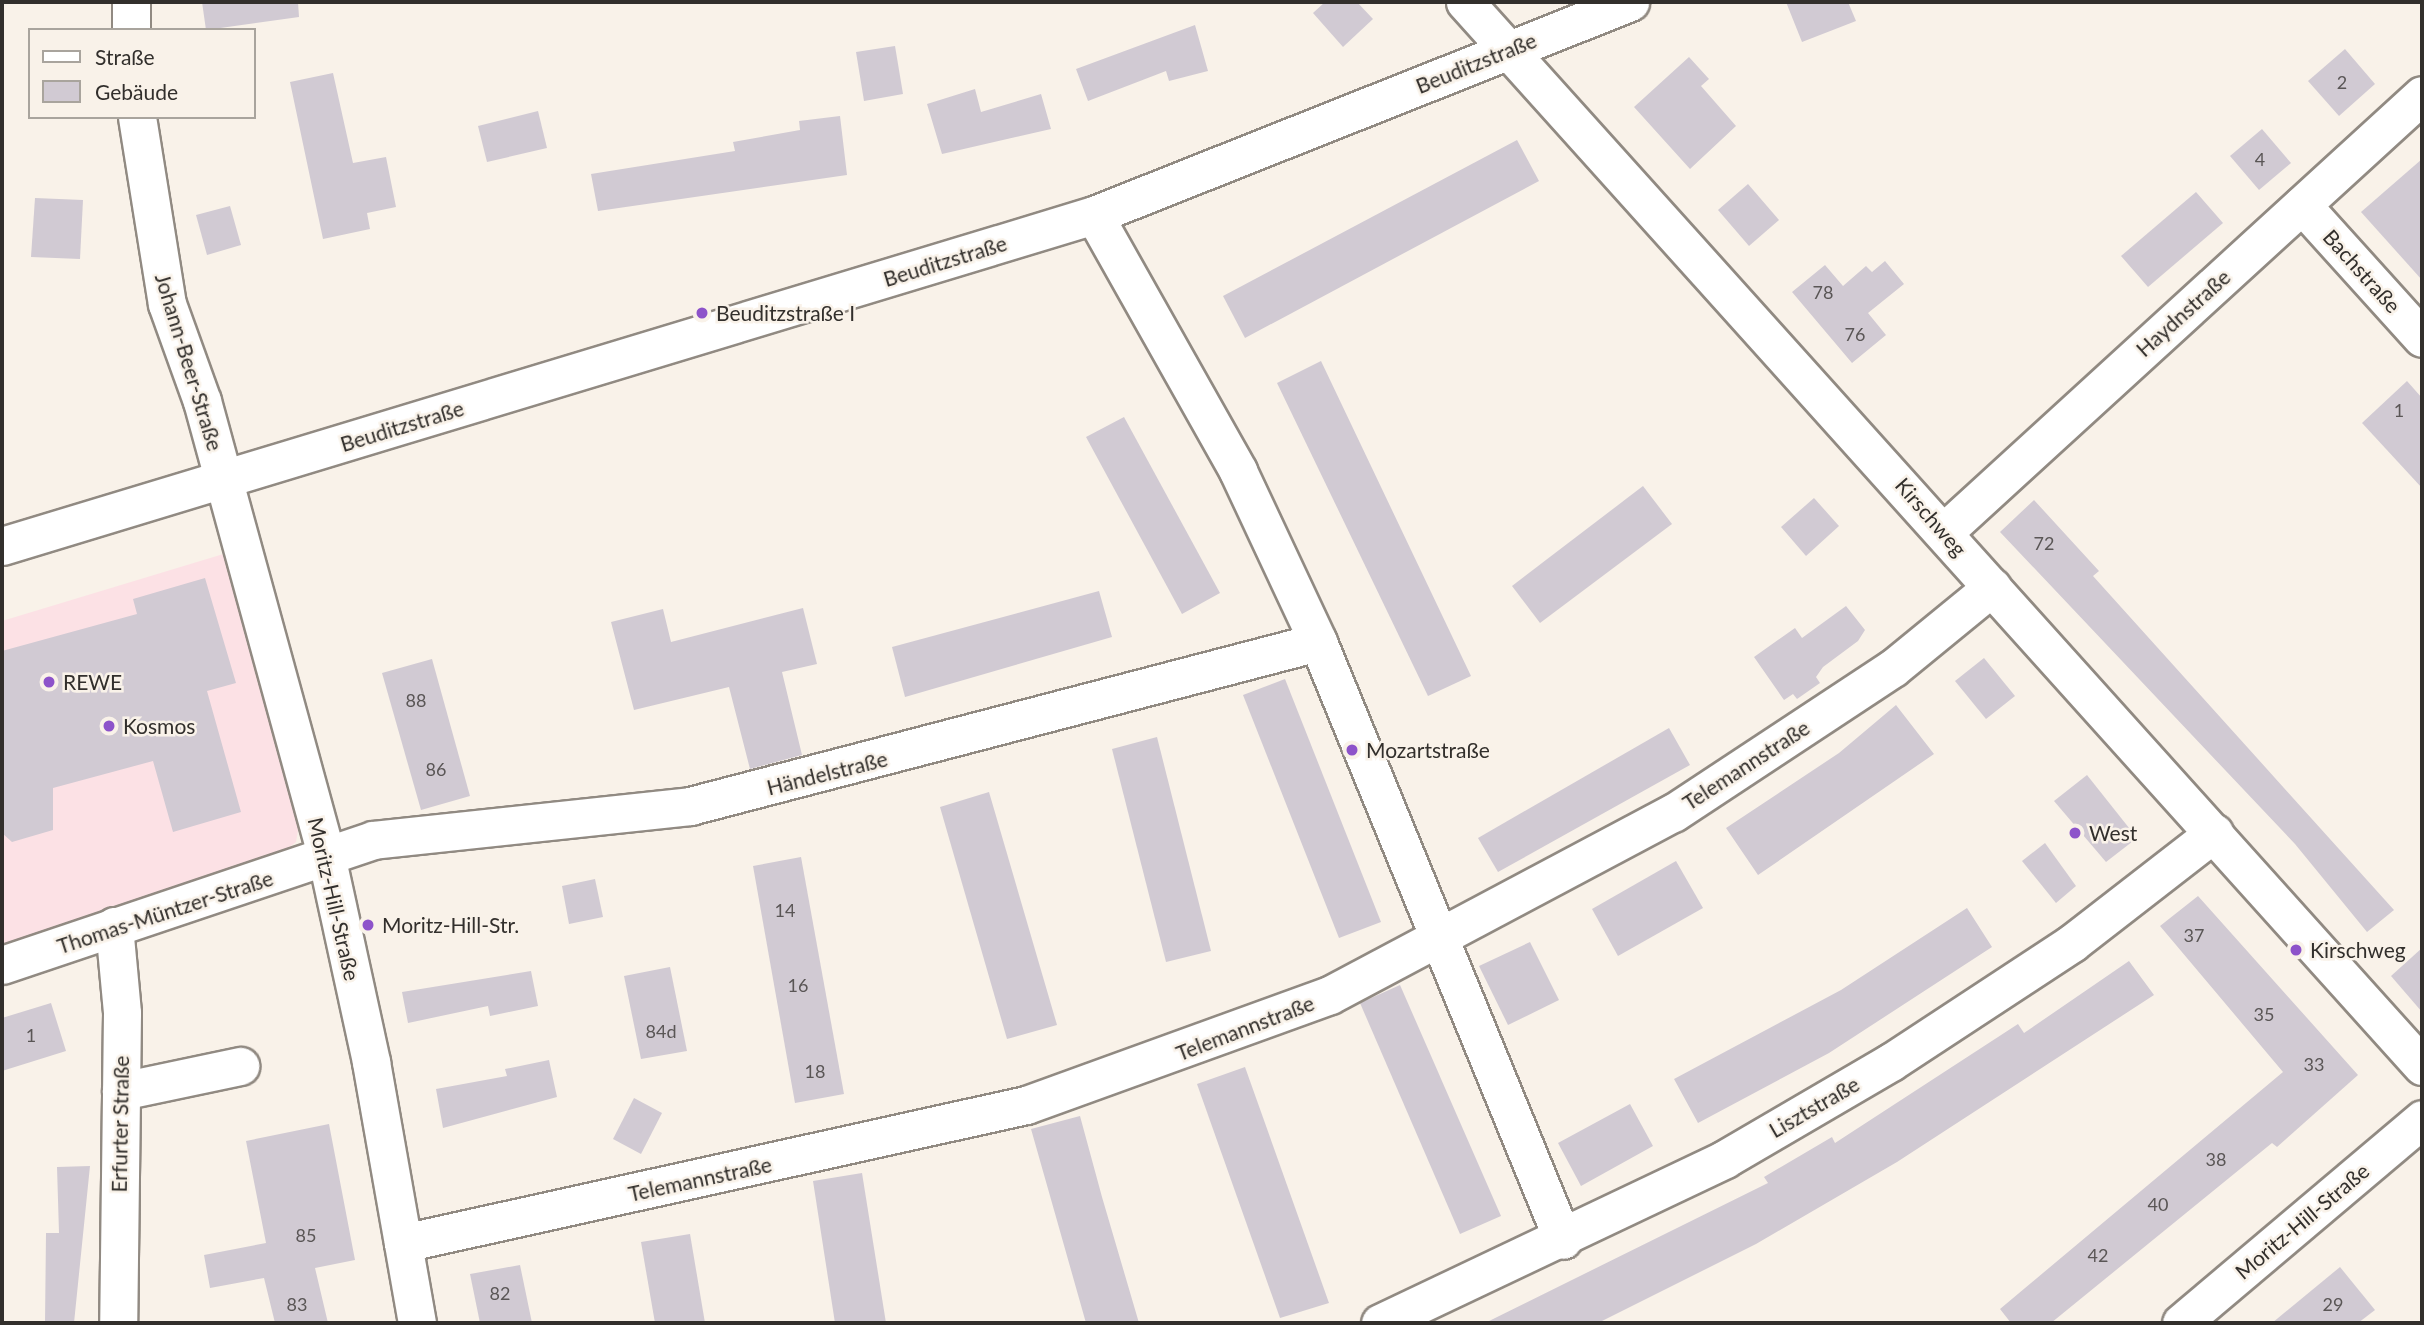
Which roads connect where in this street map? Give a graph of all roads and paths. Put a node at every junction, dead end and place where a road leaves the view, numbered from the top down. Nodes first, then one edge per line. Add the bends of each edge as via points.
1 (121, 2) edge
2 (131, 2) edge
3 (1465, 2) edge
4 (1630, 2) edge
5 (131, 28) edge
6 (1513, 48) junction
7 (2422, 96) edge
8 (137, 119) edge
9 (2302, 205) junction
10 (1094, 215) junction
11 (2422, 338) edge
12 (224, 481) junction
13 (1945, 531) junction
14 (2, 545) edge
15 (1992, 587) junction
16 (1318, 642) junction
17 (2214, 833) junction
18 (326, 855) junction
19 (114, 926) junction
20 (1442, 941) junction
21 (2, 965) edge
22 (240, 1066) dead end
23 (2422, 1066) edge
24 (121, 1091) junction
25 (2422, 1119) edge
26 (1563, 1240) junction
27 (402, 1243) junction
28 (118, 1323) edge
29 (417, 1323) edge
30 (1380, 1323) edge
31 (2181, 1323) edge

1 - 2 street
2 - 5 street
3 - 6 street, Kirschweg
4 - 6 street, Beuditzstraße
6 - 10 street, Beuditzstraße
6 - 13 street, Kirschweg
7 - 9 street, Haydnstraße
8 - 12 street, Johann-Beer-Straße via 167,304
9 - 11 street, Bachstraße
9 - 13 street, Haydnstraße
10 - 12 street, Beuditzstraße
10 - 16 street via 1238,471
12 - 14 street, Beuditzstraße
12 - 18 street, Moritz-Hill-Straße
13 - 15 street, Kirschweg
15 - 17 street, Kirschweg
15 - 20 street, Telemannstraße via 1893,668 1673,813
16 - 18 street, Händelstraße via 690,806 373,840
16 - 20 street
17 - 23 street, Kirschweg
17 - 26 street, Lisztstraße via 2072,943 1891,1062 1725,1159
18 - 19 street, Thomas-Müntzer-Straße via 290,873
18 - 27 street, Moritz-Hill-Straße
19 - 21 street, Thomas-Müntzer-Straße
19 - 24 street, Erfurter Straße via 121,955
20 - 26 street
20 - 27 street, Telemannstraße via 1268,1020 1026,1105
22 - 24 street
24 - 28 street, Erfurter Straße
25 - 31 street, Moritz-Hill-Straße
26 - 30 street, Lisztstraße
27 - 29 street, Moritz-Hill-Straße

